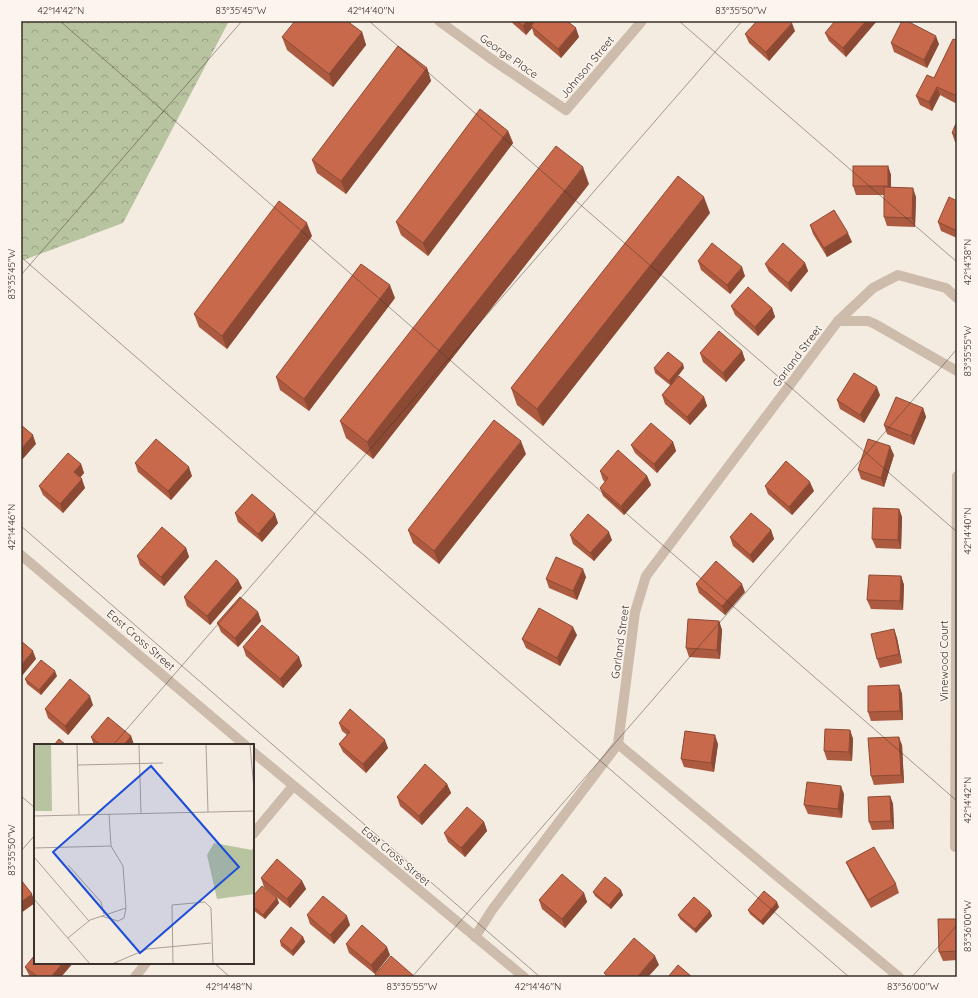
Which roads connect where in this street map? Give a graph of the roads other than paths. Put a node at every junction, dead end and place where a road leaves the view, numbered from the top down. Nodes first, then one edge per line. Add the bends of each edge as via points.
1 (439, 21) edge
2 (642, 21) edge
3 (566, 110) joint
4 (957, 298) edge
5 (838, 321) junction
6 (957, 372) edge
7 (957, 476) edge
8 (21, 555) edge
9 (244, 744) edge
10 (618, 744) junction
11 (254, 753) edge
12 (293, 786) junction
13 (254, 833) edge
14 (955, 847) dead end
15 (475, 937) junction
16 (145, 964) edge
17 (135, 977) edge
18 (524, 977) edge
19 (899, 977) edge

1 - 3 street, George Place
2 - 3 street, Johnson Street
4 - 5 street, Garland Street via 946,288 898,275 873,288
5 - 6 street via 868,321 875,324
5 - 10 street, Garland Street via 646,576 635,612
7 - 14 street, Vinewood Court
8 - 9 street, East Cross Street
10 - 15 street, Garland Street via 492,910
10 - 19 street
11 - 12 street, East Cross Street
12 - 13 street
12 - 15 street, East Cross Street
15 - 18 street, East Cross Street
16 - 17 street

